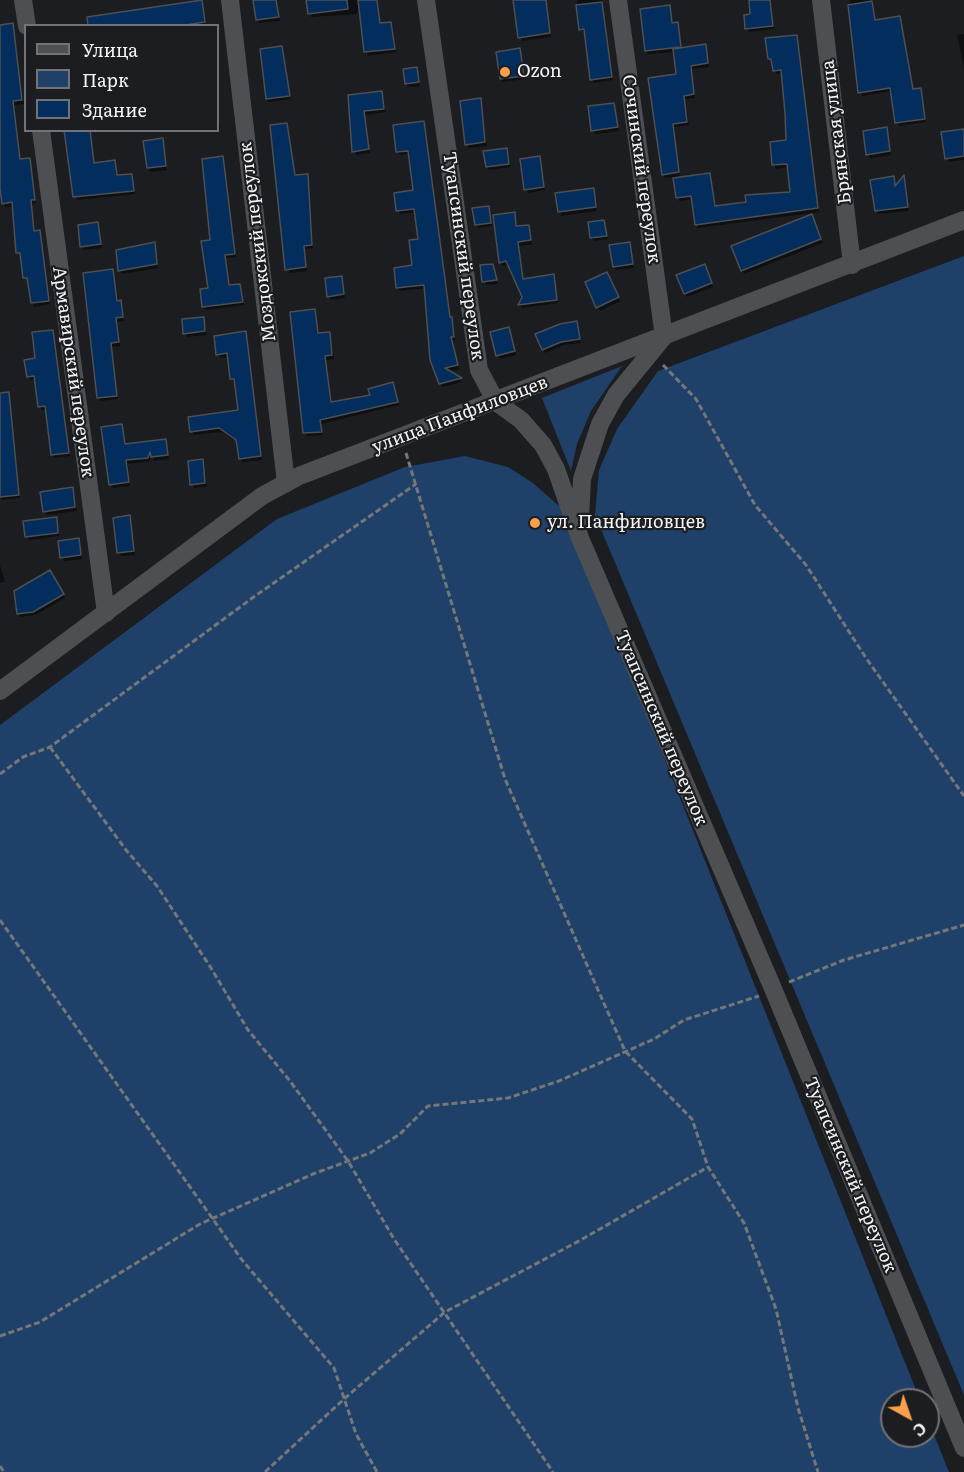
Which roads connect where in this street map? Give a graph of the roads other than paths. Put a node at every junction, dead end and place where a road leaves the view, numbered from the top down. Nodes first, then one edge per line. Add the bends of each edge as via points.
1 (23, 0) edge
2 (230, 0) edge
3 (426, 0) edge
4 (618, 0) edge
5 (821, 0) edge
6 (27, 24) edge
7 (41, 132) edge
8 (964, 220) edge
9 (852, 265) junction
10 (664, 337) junction
11 (496, 402) junction
12 (286, 483) junction
13 (580, 538) junction
14 (106, 613) junction
15 (0, 691) edge
16 (964, 1448) edge

1 - 6 street
2 - 12 street, Моздокский переулок
3 - 11 street, Туапсинский переулок via 479,370
4 - 10 street, Сочинский переулок
5 - 9 street, Брянская улица
7 - 14 street, Армавирский переулок
8 - 9 street, улица Панфиловцев
9 - 10 street, улица Панфиловцев
10 - 11 street, улица Панфиловцев
10 - 13 street via 616,395 589,454 580,495
11 - 12 street, улица Панфиловцев
11 - 13 street, Туапсинский переулок via 521,420 543,445 569,501
12 - 14 street, улица Панфиловцев via 262,496
13 - 16 street, Туапсинский переулок
14 - 15 street, улица Панфиловцев

